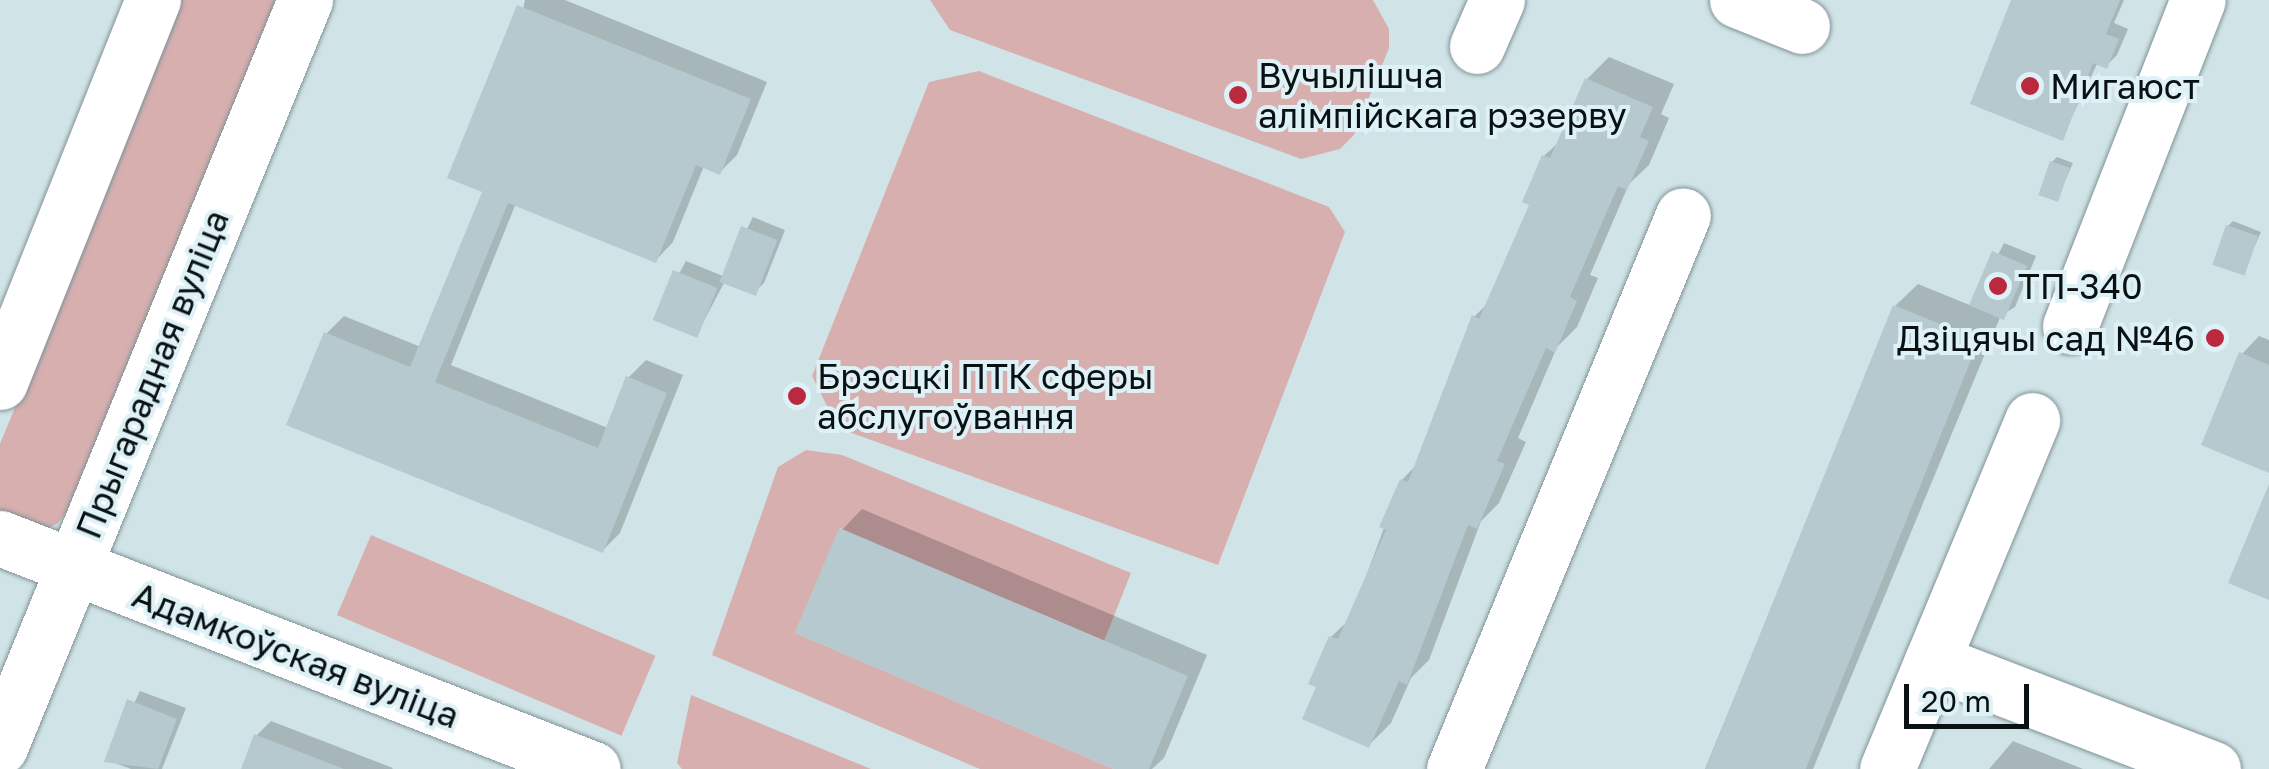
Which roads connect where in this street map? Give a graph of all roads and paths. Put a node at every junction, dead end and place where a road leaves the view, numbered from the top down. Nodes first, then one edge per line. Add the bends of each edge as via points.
1 (153, 0) edge
2 (305, 0) edge
3 (1737, 0) edge
4 (2198, 0) edge
5 (1802, 26) dead end
6 (1682, 216) dead end
7 (2070, 326) dead end
8 (0, 382) edge
9 (2032, 420) dead end
10 (0, 538) edge
11 (72, 568) junction
12 (1932, 660) junction
13 (0, 748) edge
14 (592, 769) edge
15 (1454, 769) edge
16 (1887, 769) edge
17 (2213, 769) edge

1 - 8 street
2 - 11 street, Прыгарадная вуліца
3 - 5 street
4 - 7 street
6 - 15 street
9 - 12 street
10 - 11 street, Адамкоўская вуліца
11 - 13 street, Прыгарадная вуліца
11 - 14 street, Адамкоўская вуліца
12 - 16 street
12 - 17 street

